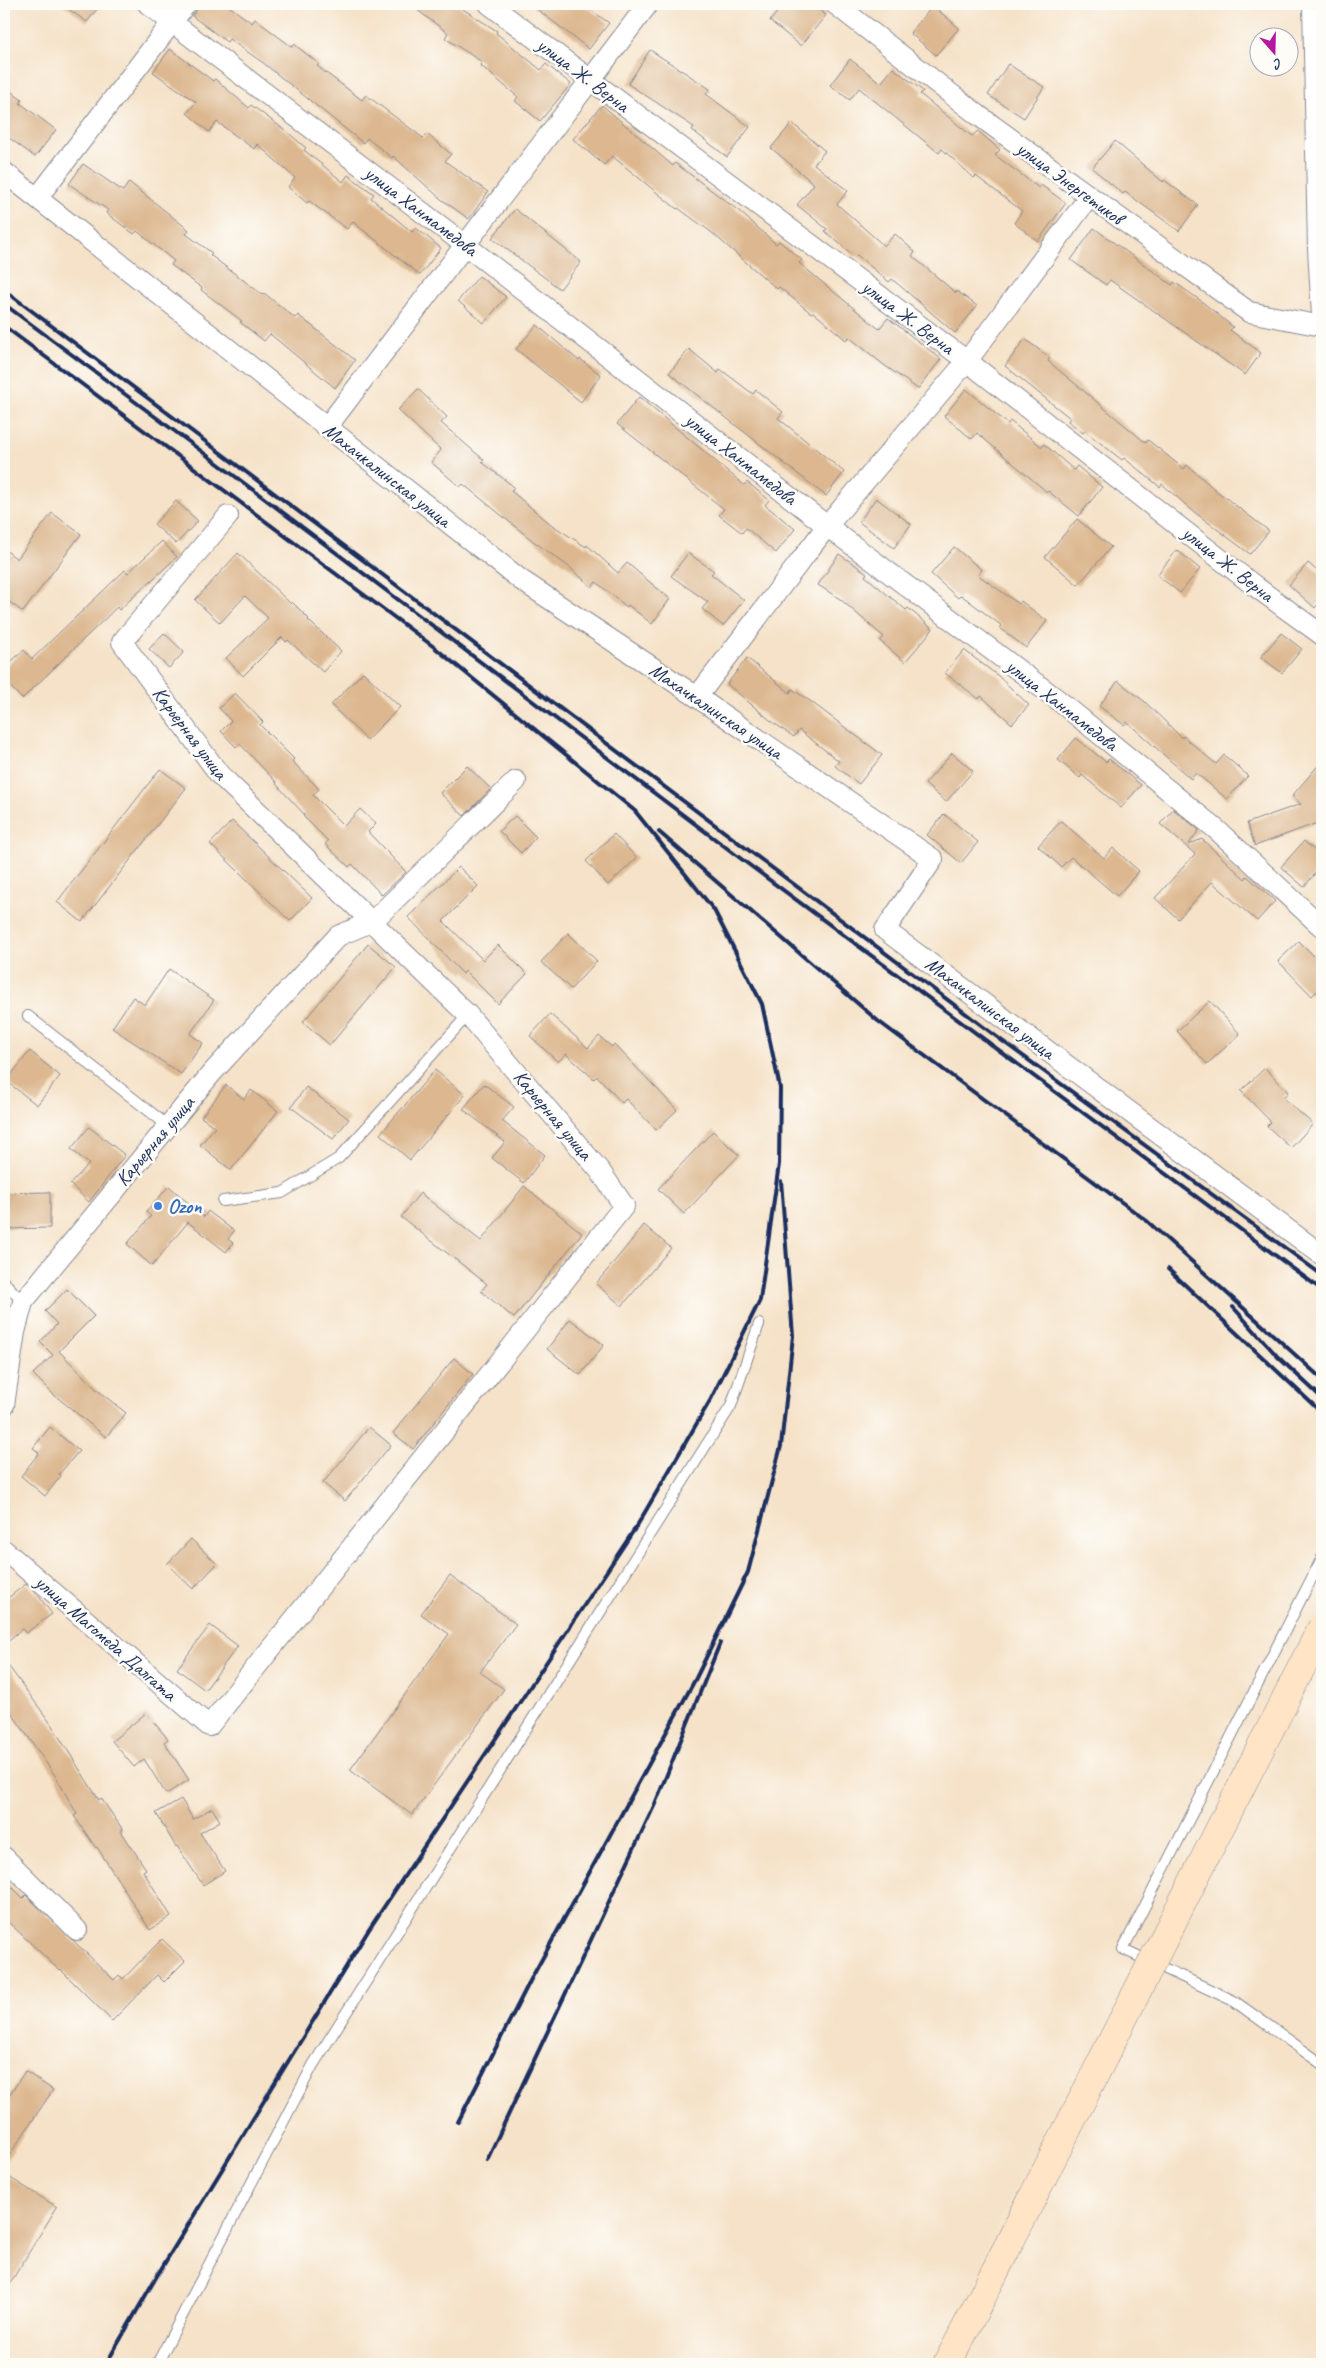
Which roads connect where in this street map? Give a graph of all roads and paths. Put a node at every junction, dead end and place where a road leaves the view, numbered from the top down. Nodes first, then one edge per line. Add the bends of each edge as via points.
1 (148, 4) edge
2 (186, 4) edge
3 (489, 4) edge
4 (648, 4) edge
5 (834, 4) edge
6 (1313, 4) edge
7 (172, 22) junction
8 (590, 81) junction
9 (4, 172) edge
10 (38, 197) junction
11 (1089, 197) junction
12 (464, 244) junction
13 (1320, 250) edge
14 (1322, 315) edge
15 (1322, 326) edge
16 (967, 361) junction
17 (327, 427) junction
18 (228, 516) dead end
19 (827, 526) junction
20 (1322, 634) edge
21 (697, 698) junction
22 (516, 781) dead end
23 (373, 922) junction
24 (1322, 927) edge
25 (468, 1015) junction
26 (28, 1016) dead end
27 (167, 1126) junction
28 (224, 1201) dead end
29 (1322, 1254) edge
30 (4, 1282) edge
31 (22, 1302) junction
32 (759, 1324) dead end
33 (4, 1405) edge
34 (4, 1550) edge
35 (1322, 1558) edge
36 (1322, 1627) edge
37 (209, 1726) joint
38 (4, 1857) edge
39 (77, 1930) dead end
40 (1322, 2064) edge
41 (157, 2364) edge
42 (947, 2364) edge

1 - 7 street, улица Ханмамедова
2 - 7 street
3 - 8 street, улица Ж. Верна
4 - 8 street
5 - 11 street, улица Энергетиков
6 - 13 street
7 - 10 street
7 - 12 street, улица Ханмамедова
8 - 12 street
8 - 16 street, улица Ж. Верна
9 - 10 street, Махачкалинская улица
10 - 17 street, Махачкалинская улица
11 - 15 street, улица Энергетиков via 1249,312
11 - 16 street
12 - 17 street
12 - 19 street, улица Ханмамедова
13 - 14 street
16 - 19 street
16 - 20 street, улица Ж. Верна via 1256,587
17 - 21 street, Махачкалинская улица via 521,580
18 - 23 street, Карьерная улица via 122,642 219,774
19 - 21 street
19 - 24 street, улица Ханмамедова via 1148,772 1217,830
21 - 29 street, Махачкалинская улица via 933,859 885,930
22 - 23 street, Карьерная улица
23 - 25 street, Карьерная улица
23 - 27 street, Карьерная улица via 338,936
25 - 28 lane via 339,1158 282,1193
25 - 37 street, Карьерная улица via 600,1171 624,1206
26 - 27 lane
27 - 31 street, Карьерная улица
30 - 31 lane
31 - 33 street, Карьерная улица
32 - 41 lane via 731,1406 314,2065
34 - 37 street, улица Магомеда Далгата
35 - 40 lane via 1123,1949 1234,2001
36 - 42 main road, bridge
38 - 39 street

